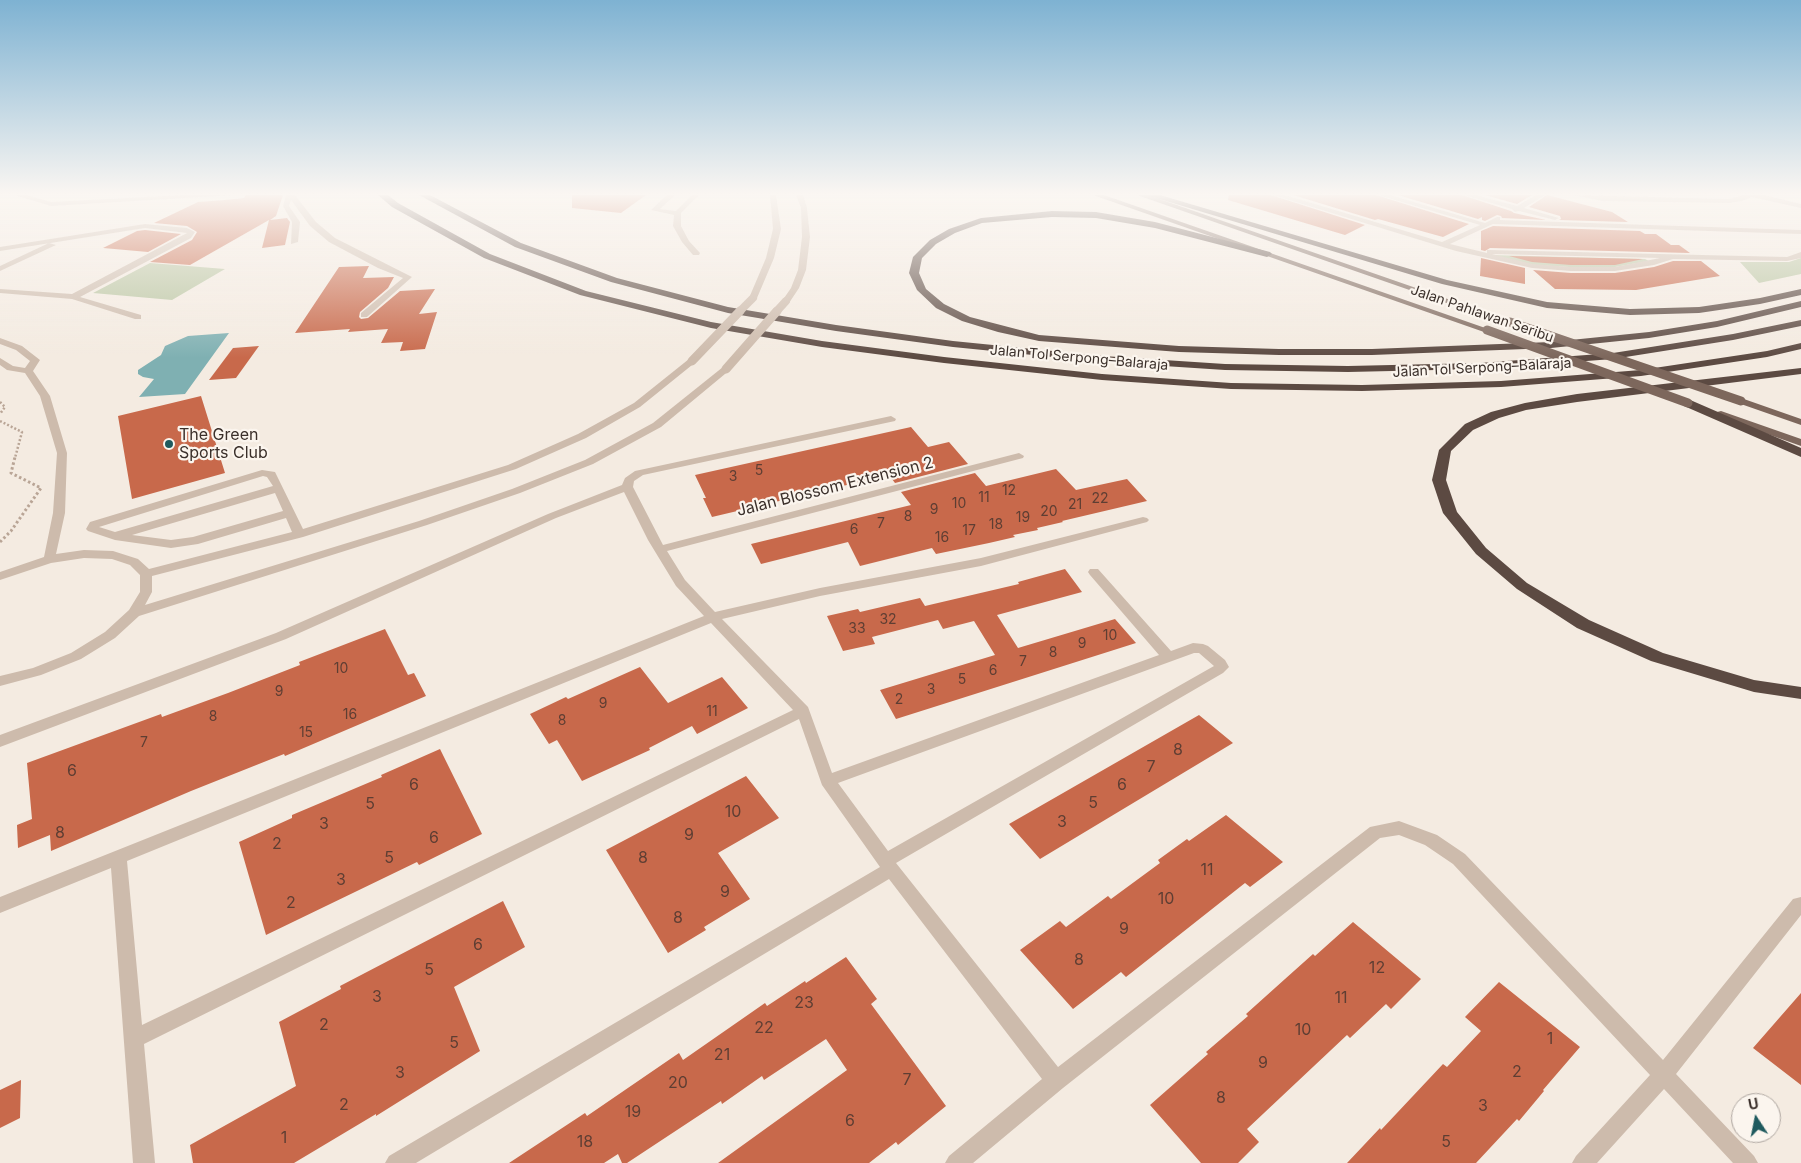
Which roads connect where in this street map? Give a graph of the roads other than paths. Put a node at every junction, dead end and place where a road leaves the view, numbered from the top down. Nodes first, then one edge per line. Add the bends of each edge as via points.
1 (42, 249) edge
2 (163, 249) edge
3 (349, 249) edge
4 (475, 249) edge
5 (527, 249) edge
6 (693, 249) edge
7 (772, 249) edge
8 (805, 249) edge
9 (925, 249) edge
10 (1248, 249) edge
11 (1252, 249) edge
12 (1298, 249) edge
13 (1334, 249) edge
14 (1466, 249) edge
15 (1580, 249) edge
16 (1473, 251) joint
17 (696, 253) dead end
18 (1266, 254) junction
19 (1801, 254) edge
20 (1673, 256) junction
21 (0, 269) edge
22 (0, 291) edge
23 (1801, 292) edge
24 (73, 297) junction
25 (1801, 304) edge
26 (364, 315) dead end
27 (138, 316) dead end
28 (1801, 323) edge
29 (0, 341) edge
30 (1801, 346) edge
31 (0, 361) edge
32 (28, 371) junction
33 (1801, 371) edge
34 (1688, 403) junction
35 (891, 419) dead end
36 (1801, 422) edge
37 (1801, 443) edge
38 (1801, 453) edge
39 (1019, 456) dead end
40 (279, 488) junction
41 (627, 488) junction
42 (289, 513) junction
43 (1143, 520) dead end
44 (299, 534) junction
45 (114, 536) junction
46 (660, 549) junction
47 (49, 559) junction
48 (1094, 572) dead end
49 (146, 574) junction
50 (0, 576) edge
51 (134, 613) junction
52 (713, 617) junction
53 (1168, 657) junction
54 (0, 681) edge
55 (1801, 693) edge
56 (803, 711) junction
57 (0, 740) edge
58 (827, 781) junction
59 (118, 856) junction
60 (888, 865) junction
61 (1799, 904) dead end
62 (0, 905) edge
63 (134, 1039) junction
64 (1663, 1075) junction
65 (1056, 1081) junction
66 (144, 1163) edge
67 (396, 1163) edge
68 (956, 1163) edge
69 (1584, 1163) edge
70 (1747, 1163) edge

1 - 21 street
2 - 24 street
3 - 26 street via 408,278
4 - 30 highway, Jalan Tol Serpong–Balaraja via 583,293 711,325 954,362 1102,377 1231,386 1362,388 1502,384 1641,374
5 - 28 highway, Jalan Tol Serpong–Balaraja via 614,280 728,310 943,342 1103,359 1225,367 1480,366 1612,356 1733,338
6 - 17 street
7 - 44 street, bridge via 753,298 692,361 637,405 582,436 512,467
8 - 51 street, bridge via 802,270 786,302 726,369 657,425 589,462 516,492
9 - 25 highway via 918,257 914,272 922,290 940,306 966,319 1039,338 1189,349 1372,352 1551,345 1717,324
10 - 18 highway
11 - 18 main road, Jalan Pahlawan Seribu
12 - 36 main road, Jalan Pahlawan Seribu, bridge
13 - 23 highway via 1445,282 1547,305 1673,312 1760,301
14 - 16 street
15 - 20 street
16 - 20 street via 1532,266 1594,270 1629,268
18 - 34 main road, Jalan Pahlawan Seribu, bridge
19 - 20 street via 1787,259
22 - 24 street
24 - 27 street
29 - 32 street via 19,348 35,360
31 - 32 street via 10,368
32 - 47 street via 45,396 62,453 59,513
33 - 55 highway via 1577,398 1495,415 1469,427 1445,450 1439,480 1450,513 1481,551 1522,586 1583,624 1657,657 1754,686
34 - 37 main road, Jalan Pahlawan Seribu
34 - 38 highway
35 - 41 street via 647,471 629,480
39 - 46 street, Jalan Blossom Extension 2
40 - 42 street
40 - 45 street
40 - 45 street via 271,474 262,473 92,526 92,529
41 - 46 street
41 - 57 street via 552,516 281,636
42 - 44 street
42 - 45 street via 224,533 171,544
43 - 52 street via 981,562 820,592
44 - 49 street
46 - 52 street via 680,583
47 - 49 street via 84,554 113,555 134,562
47 - 50 street
48 - 53 street
49 - 51 street via 146,592
51 - 54 street via 110,635 76,656 36,672
52 - 56 street
52 - 59 street
53 - 58 street
53 - 60 street via 1198,648 1222,667
56 - 58 street
56 - 63 street
58 - 60 street
59 - 62 street
59 - 63 street
60 - 65 street
60 - 67 street
61 - 64 street
63 - 66 street
64 - 65 street via 1459,859 1430,840 1399,828 1376,832
64 - 69 street
64 - 70 street
65 - 68 street

